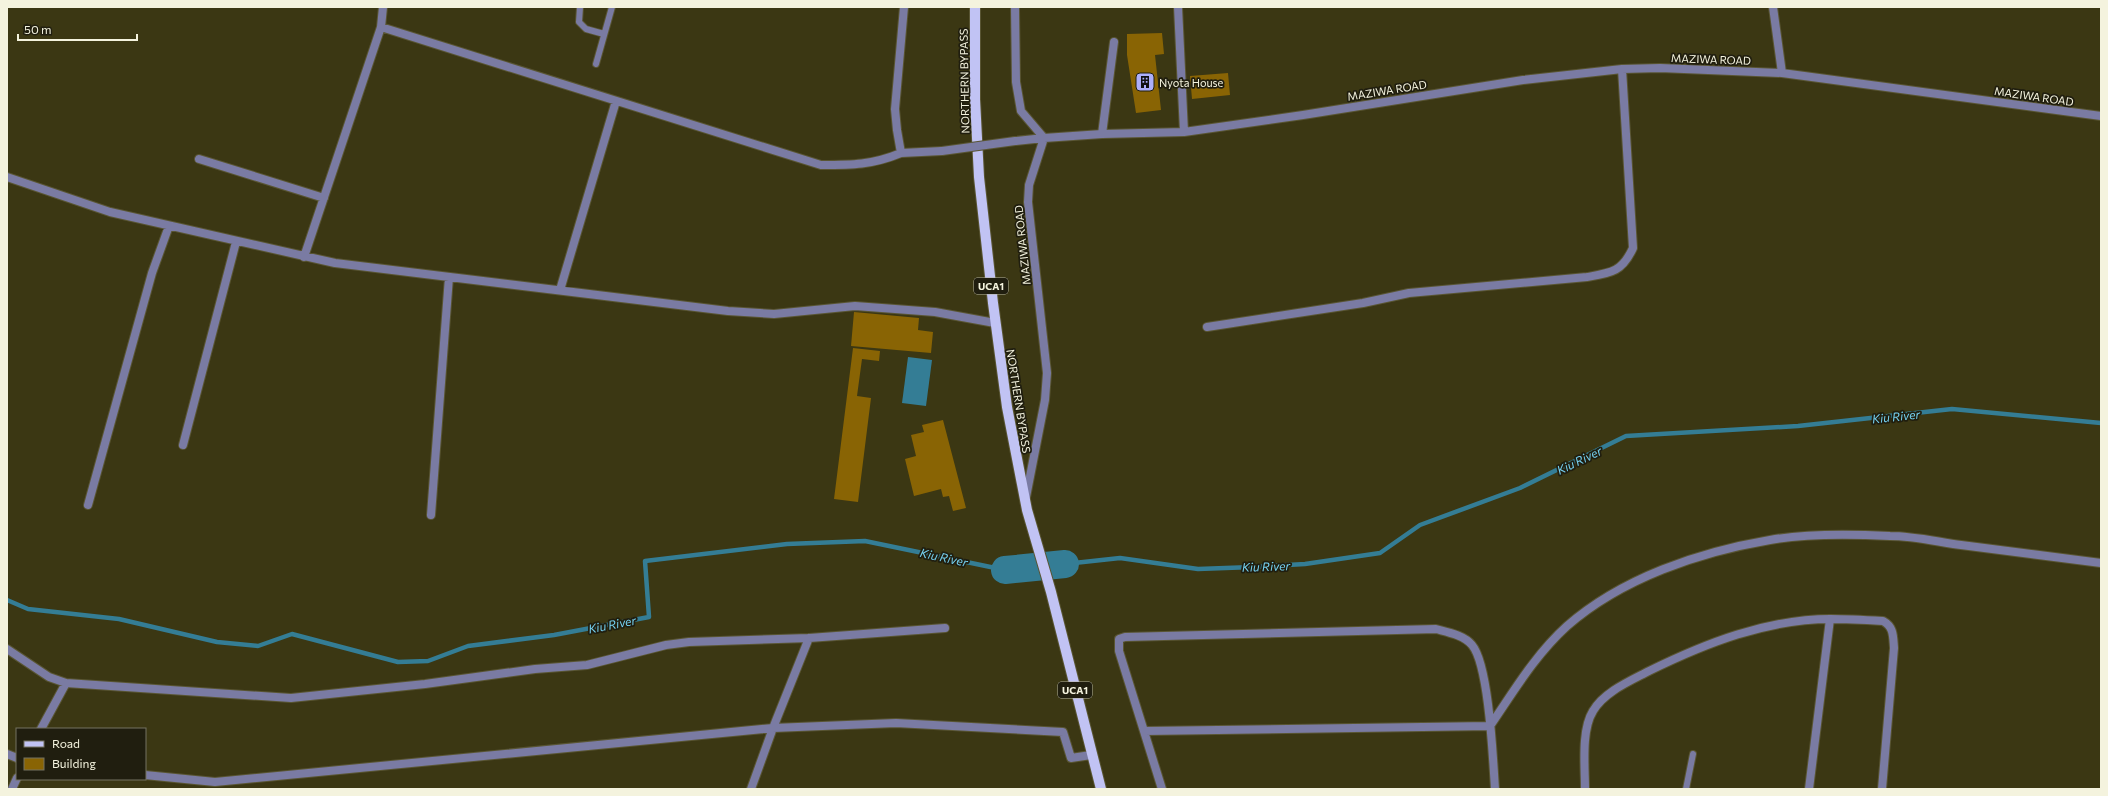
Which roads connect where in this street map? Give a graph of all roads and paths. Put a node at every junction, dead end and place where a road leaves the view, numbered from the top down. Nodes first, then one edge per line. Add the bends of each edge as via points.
1 (383, 7) edge
2 (580, 7) edge
3 (612, 7) edge
4 (904, 7) edge
5 (975, 7) edge
6 (1015, 7) edge
7 (1178, 7) edge
8 (1773, 7) edge
9 (381, 27) junction
10 (604, 34) junction
11 (1114, 42) dead end
12 (596, 64) dead end
13 (1622, 69) junction
14 (1782, 73) junction
15 (616, 101) junction
16 (2101, 116) edge
17 (1184, 132) junction
18 (1102, 134) junction
19 (1044, 138) junction
20 (902, 152) junction
21 (199, 159) dead end
22 (7, 177) edge
23 (324, 198) junction
24 (169, 226) junction
25 (236, 242) junction
26 (304, 257) junction
27 (449, 277) junction
28 (560, 290) junction
29 (995, 323) junction
30 (1207, 327) dead end
31 (183, 445) dead end
32 (1025, 502) junction
33 (88, 505) dead end
34 (431, 516) dead end
35 (2101, 563) edge
36 (1830, 619) junction
37 (945, 628) dead end
38 (809, 638) junction
39 (7, 649) edge
40 (66, 683) junction
41 (1490, 726) junction
42 (42, 728) edge
43 (773, 728) junction
44 (1144, 731) junction
45 (1693, 754) dead end
46 (1091, 755) junction
47 (146, 775) edge
48 (751, 789) edge
49 (1101, 789) edge
50 (1162, 789) edge
51 (1495, 789) edge
52 (1585, 789) edge
53 (1686, 789) edge
54 (1809, 789) edge
55 (1882, 789) edge

1 - 9 street
2 - 10 lane via 579,22 586,29
3 - 10 lane
4 - 20 street via 895,109 896,130
5 - 29 main road, NORTHERN BYPASS / UCA1 via 975,99 979,177
6 - 19 street via 1016,82 1021,111
7 - 17 street
8 - 14 street
9 - 15 street
9 - 23 street
10 - 12 lane
11 - 18 street
13 - 14 street, MAZIWA ROAD
13 - 17 street, MAZIWA ROAD via 1523,80
13 - 30 street via 1633,248 1622,266 1610,273 1587,277 1409,293 1350,305
14 - 16 street, MAZIWA ROAD
15 - 20 street via 821,165 859,165 886,159
15 - 28 street
17 - 18 street, MAZIWA ROAD
18 - 19 street, MAZIWA ROAD
19 - 20 street, bridge via 942,151
19 - 32 street, MAZIWA ROAD via 1029,185 1028,202 1047,373 1045,400
21 - 23 street
22 - 24 street via 110,212
23 - 26 street
24 - 25 street
24 - 33 street via 152,273
25 - 26 street
25 - 31 street
26 - 27 street
27 - 28 street
27 - 34 street
28 - 29 street via 728,311 774,314 855,306 935,312
29 - 32 main road, NORTHERN BYPASS / UCA1 via 1010,431
32 - 46 main road, NORTHERN BYPASS / UCA1 via 1051,592
35 - 41 street via 1891,536 1771,539 1726,550 1676,564 1616,592 1567,626 1534,660
36 - 52 street via 1773,625 1716,641 1627,682 1603,699 1593,711 1587,726
36 - 54 street
36 - 55 street via 1883,620 1893,631 1894,648
37 - 38 street
38 - 40 street via 689,642 666,645 587,665 291,698
38 - 43 street
39 - 40 street via 48,677
40 - 42 street
41 - 44 street
41 - 44 street via 1479,657 1472,644 1455,634 1436,629 1119,639 1119,650
41 - 51 street
43 - 46 street via 896,723 1063,732 1071,758
43 - 47 street via 215,782
43 - 48 street
44 - 50 street
45 - 53 lane
46 - 49 main road, NORTHERN BYPASS / UCA1

